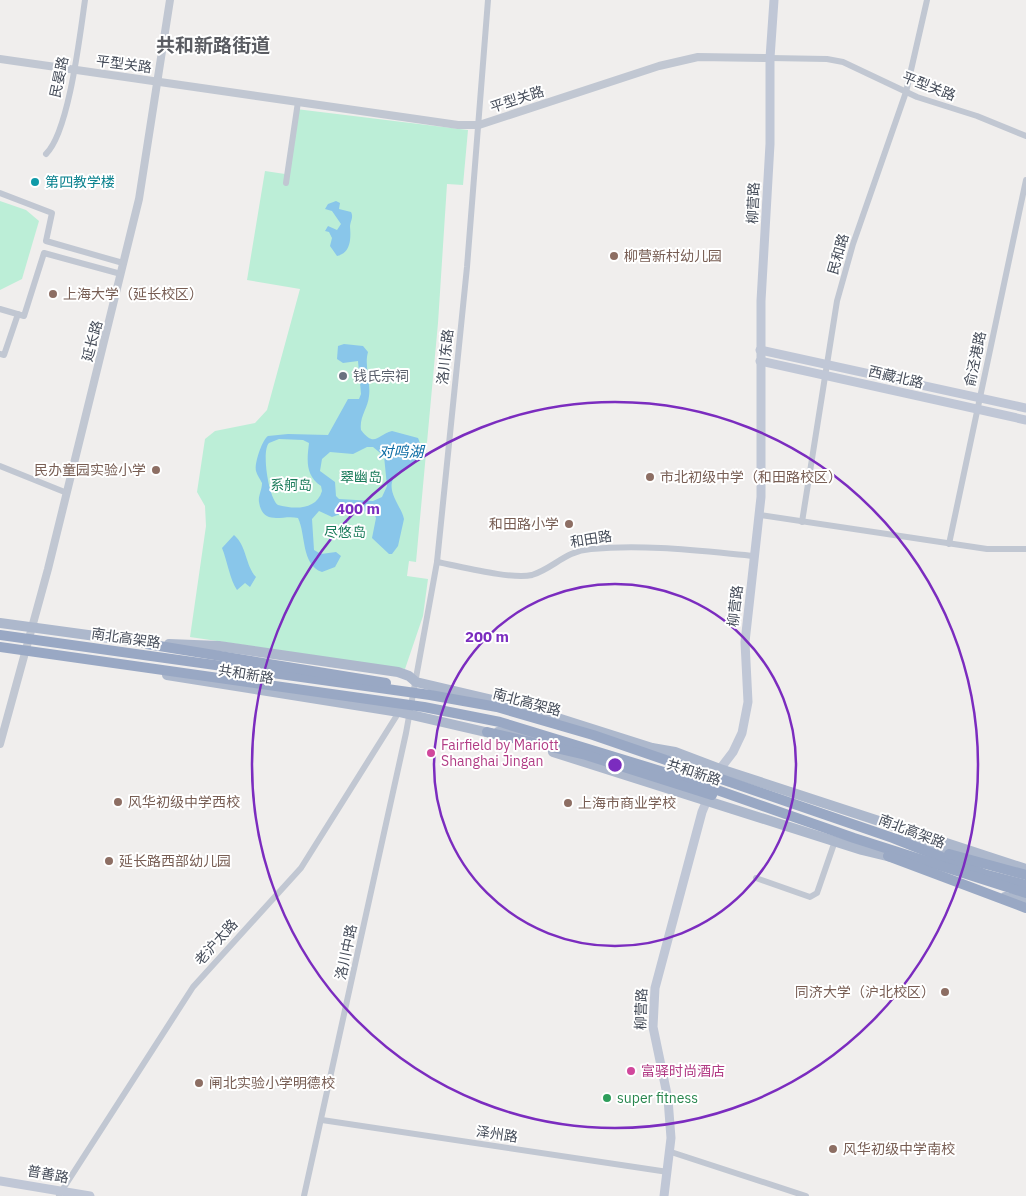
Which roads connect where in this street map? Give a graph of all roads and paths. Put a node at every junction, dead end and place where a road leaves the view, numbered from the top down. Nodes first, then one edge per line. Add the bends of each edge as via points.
1 (86, 0) edge
2 (170, 0) edge
3 (488, 0) edge
4 (774, 0) edge
5 (927, 0) edge
6 (770, 58) junction
7 (0, 59) edge
8 (74, 71) junction
9 (158, 81) junction
10 (906, 92) junction
11 (298, 102) junction
12 (479, 125) junction
13 (1026, 136) edge
14 (46, 154) dead end
15 (1026, 180) edge
16 (286, 183) dead end
17 (0, 193) edge
18 (46, 241) junction
19 (44, 253) junction
20 (123, 263) junction
21 (120, 274) junction
22 (0, 309) edge
23 (18, 314) junction
24 (760, 350) junction
25 (0, 354) edge
26 (760, 361) junction
27 (827, 364) junction
28 (825, 376) junction
29 (980, 398) junction
30 (1026, 408) edge
31 (976, 409) junction
32 (1026, 420) edge
33 (0, 466) edge
34 (67, 492) junction
35 (760, 515) junction
36 (802, 522) junction
37 (949, 544) junction
38 (1026, 550) edge
39 (755, 556) junction
40 (437, 562) junction
41 (0, 623) edge
42 (32, 628) junction
43 (0, 635) edge
44 (147, 644) junction
45 (0, 647) edge
46 (0, 651) edge
47 (24, 654) junction
48 (416, 682) junction
49 (430, 695) junction
50 (399, 712) junction
51 (410, 714) junction
52 (487, 732) junction
53 (0, 744) edge
54 (719, 771) junction
55 (708, 795) junction
56 (754, 803) junction
57 (788, 815) junction
58 (893, 838) junction
59 (835, 841) junction
60 (957, 848) junction
61 (888, 855) junction
62 (967, 860) junction
63 (1026, 869) edge
64 (1026, 877) edge
65 (756, 878) dead end
66 (1026, 885) edge
67 (1026, 894) edge
68 (1026, 901) edge
69 (1026, 908) edge
70 (322, 1120) junction
71 (671, 1152) junction
72 (668, 1172) junction
73 (0, 1180) edge
74 (0, 1186) edge
75 (61, 1194) edge
76 (90, 1196) edge
77 (304, 1196) edge
78 (664, 1196) edge
79 (806, 1196) edge

1 - 8 street, 民晏路
2 - 9 street, 延长路
3 - 12 street, 洛川东路
4 - 6 main road, 柳营路
5 - 10 street, 民和路
6 - 10 street, 平型关路 via 843,62
6 - 12 street, 平型关路 via 698,57 659,66
6 - 24 main road, 柳营路 via 771,130
7 - 8 street, 平型关路
8 - 9 street, 平型关路
8 - 14 street, 民晏路 via 57,140
9 - 11 street, 平型关路
9 - 20 street, 延长路 via 139,199
10 - 13 street, 平型关路
10 - 27 street, 民和路 via 851,250 835,311
11 - 12 street, 平型关路 via 458,125
11 - 16 street
12 - 40 street, 洛川东路
15 - 29 street, 俞泾港路
17 - 18 street via 52,213
18 - 19 street
18 - 20 street
19 - 21 street
19 - 23 street via 24,316
20 - 21 street, 延长路
21 - 34 street, 延长路
22 - 23 street
23 - 25 street via 4,355
24 - 26 main road, 柳营路
24 - 27 main road, 西藏北路
26 - 28 main road, 西藏北路
26 - 35 main road, 柳营路
27 - 28 street, 民和路
27 - 29 main road, 西藏北路
28 - 31 main road, 西藏北路
28 - 36 street, 民和路
29 - 30 main road, 西藏北路
29 - 31 street, 俞泾港路
31 - 32 main road, 西藏北路
31 - 37 street, 俞泾港路
33 - 34 street
34 - 42 street, 延长路
35 - 36 street
35 - 39 main road, 柳营路
36 - 37 street
37 - 38 street
39 - 40 street, 和田路 via 643,546 590,549 564,556 524,576
39 - 54 main road, 柳营路 via 745,642 748,702 742,733
40 - 48 street, 洛川东路
41 - 42 main road, 共和新路
42 - 44 main road, 共和新路
42 - 47 street, 延长路
43 - 49 highway, 南北高架路
44 - 48 main road, 共和新路 via 219,646 299,656 398,672
44 - 48 main road, 共和新路 via 210,661 408,687
44 - 49 highway via 378,681
45 - 56 highway, 南北高架路 via 459,713 590,748
46 - 47 main road, 共和新路
47 - 50 main road, 共和新路
47 - 53 street, 延长路
48 - 51 street, 洛川东路
48 - 54 main road, 共和新路 via 526,708
49 - 58 highway, 南北高架路 via 497,707 584,732
50 - 51 main road, 共和新路
50 - 75 street, 老沪太路 via 301,868 194,987
51 - 52 main road, 共和新路
51 - 70 street, 洛川中路
52 - 55 main road, 共和新路 via 518,733 560,744
52 - 56 highway via 586,755 699,791
54 - 55 main road, 柳营路
54 - 60 main road, 共和新路
54 - 62 main road, 共和新路
55 - 59 main road, 共和新路
55 - 61 main road, 共和新路
55 - 71 main road, 柳营路 via 659,967 652,1008 670,1112
56 - 57 highway, 南北高架路
57 - 67 highway, 南北高架路
57 - 69 highway
58 - 64 highway
58 - 66 highway, 南北高架路 via 984,874
59 - 61 main road, 共和新路
59 - 65 street via 817,893 810,897
60 - 62 main road
60 - 63 main road, 共和新路
61 - 68 main road, 共和新路 via 973,890
62 - 64 main road, 共和新路
70 - 72 street, 泽州路
70 - 77 street, 洛川中路
71 - 72 main road, 柳营路
71 - 79 street
72 - 78 main road, 柳营路
73 - 75 main road, 普善路
74 - 75 main road, 普善路
75 - 76 main road, 普善路

